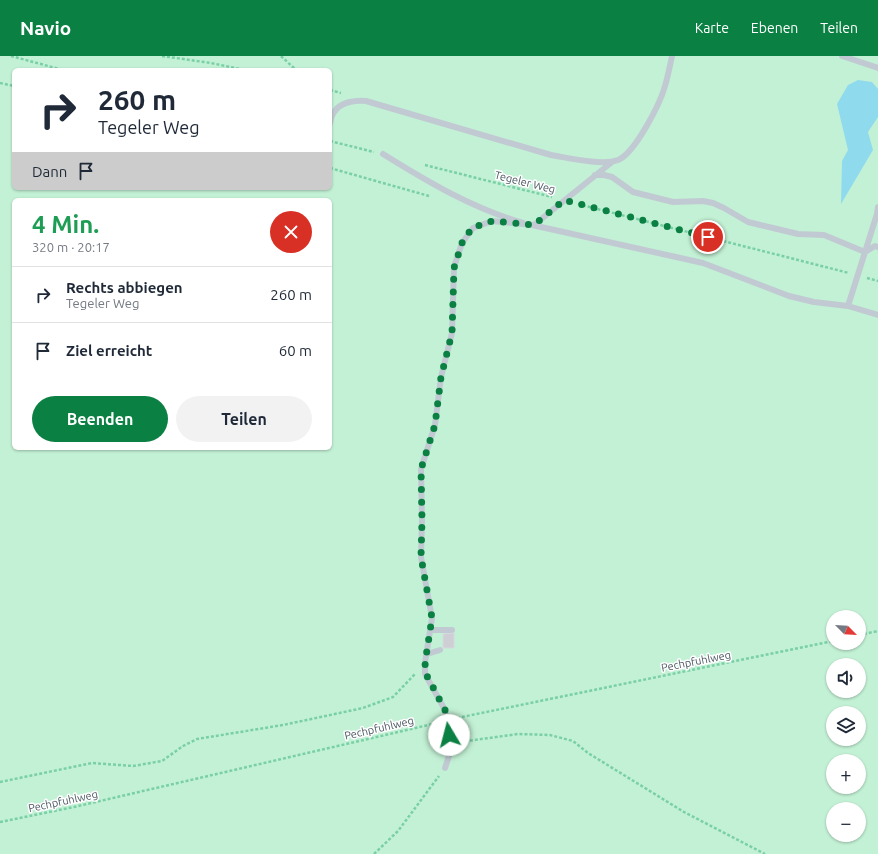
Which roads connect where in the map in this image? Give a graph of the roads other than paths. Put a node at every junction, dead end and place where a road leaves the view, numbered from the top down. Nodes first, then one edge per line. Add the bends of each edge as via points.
1 (672, 56) edge
2 (842, 56) edge
3 (878, 68) edge
4 (332, 116) edge
5 (383, 154) road end
6 (612, 162) junction
7 (595, 175) junction
8 (878, 207) edge
9 (534, 225) junction
10 (878, 247) edge
11 (865, 252) junction
12 (848, 306) junction
13 (878, 315) edge
14 (431, 630) junction
15 (452, 630) dead end
16 (440, 650) dead end
17 (427, 654) junction
18 (445, 768) road end

1 - 6 lane via 663,92 636,146
2 - 3 lane
4 - 6 lane via 338,106 354,100 366,101 551,155 576,160
5 - 9 lane via 436,188 505,217
6 - 7 lane
7 - 9 lane
7 - 11 lane via 612,177 633,192 673,202 713,203 748,222 798,234 824,235
8 - 11 lane
9 - 12 lane via 703,263 788,296
9 - 14 lane via 492,221 472,228 462,243 454,268 452,333 441,377 435,425 421,469 421,557 431,606
10 - 11 lane via 874,246
11 - 12 lane
12 - 13 lane
14 - 15 lane
14 - 17 lane
16 - 17 lane
17 - 18 lane via 426,674 445,710 447,720 450,744

